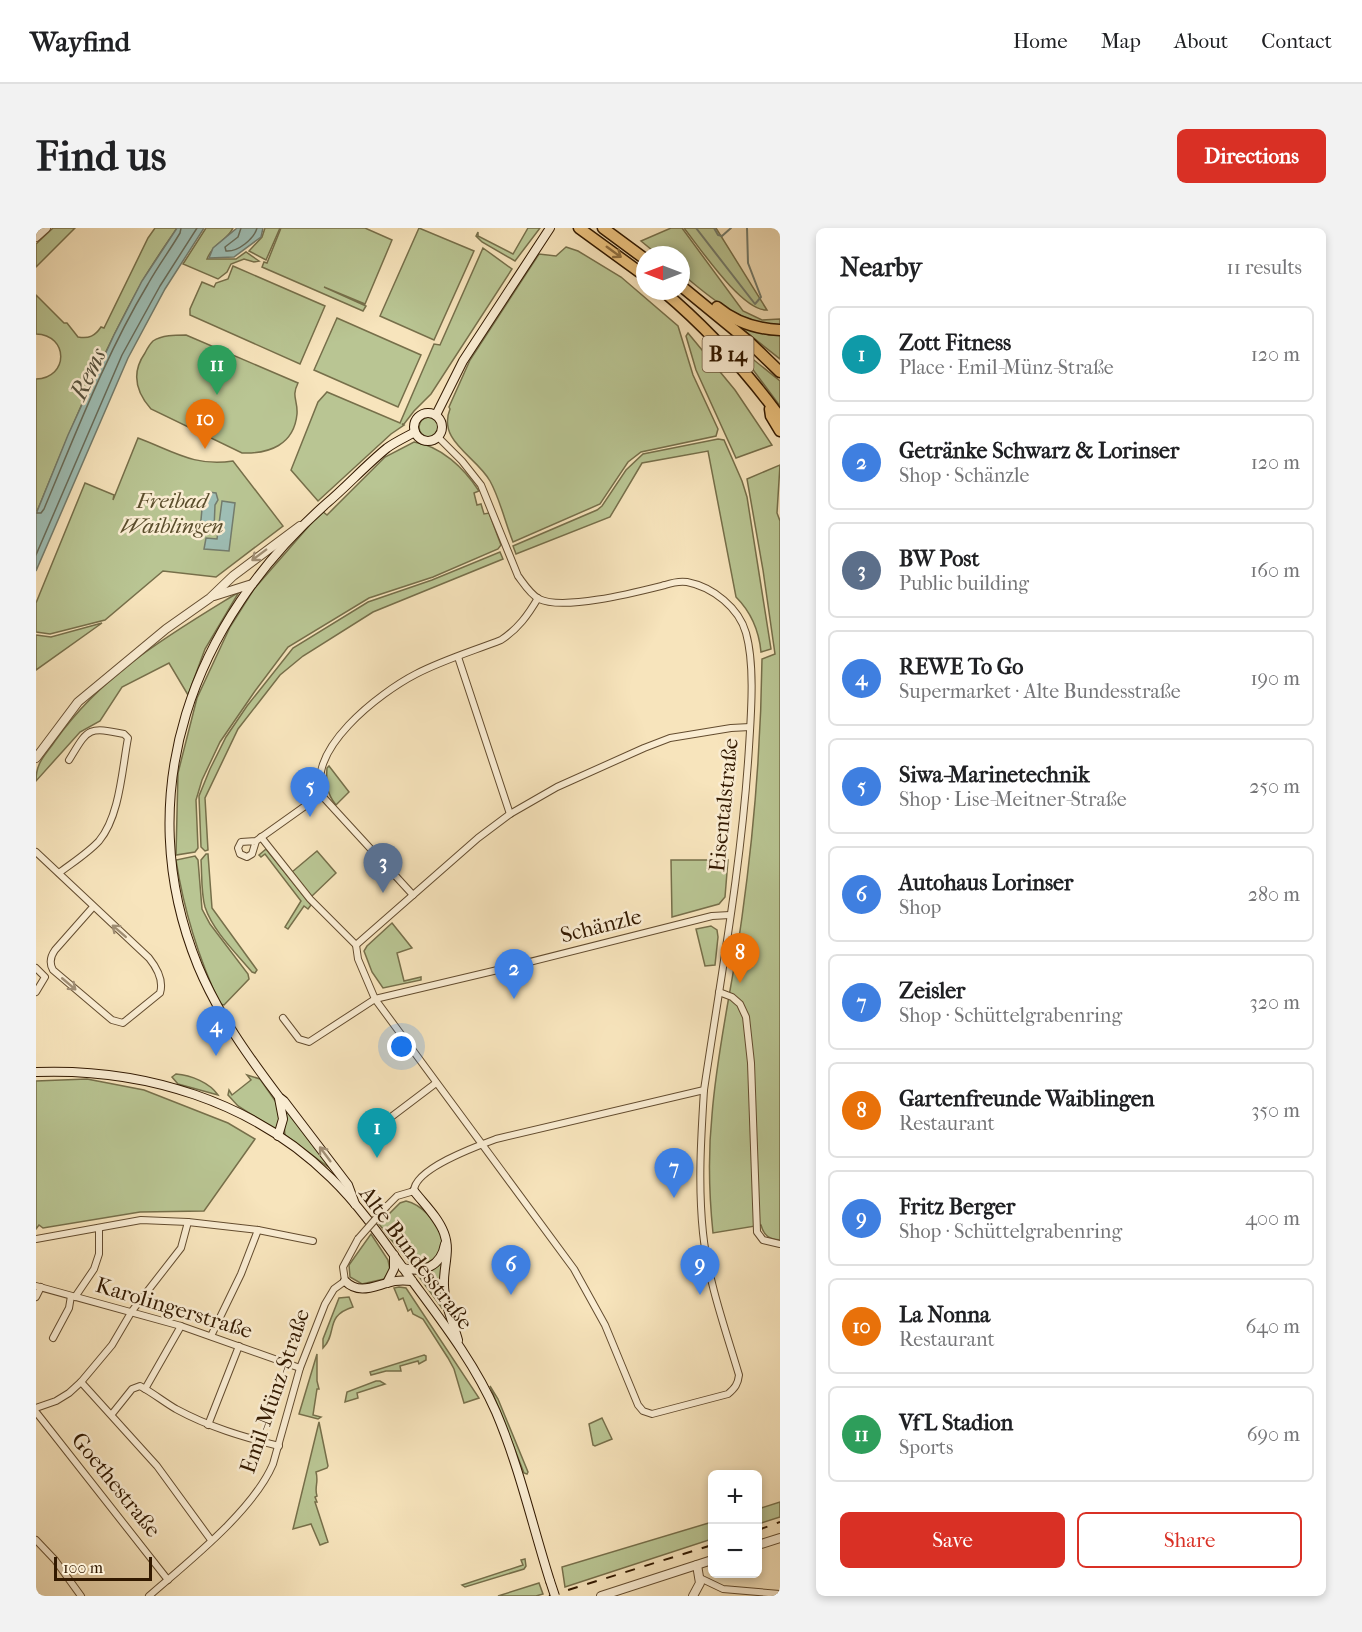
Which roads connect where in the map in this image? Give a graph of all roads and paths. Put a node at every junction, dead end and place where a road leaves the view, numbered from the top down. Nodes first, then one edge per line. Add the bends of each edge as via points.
1 (46, 228) edge
2 (603, 228) edge
3 (580, 229) edge
4 (547, 231) edge
5 (36, 237) edge
6 (636, 252) edge
7 (636, 269) edge
8 (690, 293) edge
9 (693, 295) junction
10 (673, 300) edge
11 (780, 330) edge
12 (780, 372) edge
13 (768, 401) junction
14 (436, 415) junction
15 (780, 417) edge
16 (780, 431) edge
17 (415, 432) junction
18 (438, 437) junction
19 (307, 521) junction
20 (252, 584) junction
21 (210, 598) junction
22 (538, 598) junction
23 (458, 657) junction
24 (750, 727) junction
25 (36, 758) edge
26 (69, 760) dead end
27 (322, 794) junction
28 (510, 814) junction
29 (36, 852) edge
30 (59, 873) junction
31 (412, 895) junction
32 (93, 907) junction
33 (730, 915) junction
34 (356, 945) junction
35 (36, 968) edge
36 (36, 992) edge
37 (719, 992) junction
38 (375, 999) junction
39 (283, 1018) dead end
40 (36, 1072) edge
41 (436, 1083) junction
42 (704, 1090) junction
43 (279, 1097) junction
44 (370, 1133) dead end
45 (278, 1136) junction
46 (481, 1144) junction
47 (414, 1191) junction
48 (355, 1204) junction
49 (188, 1222) junction
50 (99, 1228) junction
51 (258, 1230) junction
52 (446, 1237) junction
53 (36, 1239) edge
54 (313, 1241) dead end
55 (780, 1244) edge
56 (394, 1255) junction
57 (403, 1268) junction
58 (345, 1281) junction
59 (412, 1281) junction
60 (387, 1283) junction
61 (38, 1287) edge
62 (73, 1296) junction
63 (36, 1297) edge
64 (132, 1311) junction
65 (181, 1326) junction
66 (211, 1336) junction
67 (53, 1338) dead end
68 (239, 1346) junction
69 (461, 1348) junction
70 (300, 1368) junction
71 (81, 1382) junction
72 (145, 1389) junction
73 (36, 1410) edge
74 (112, 1414) junction
75 (208, 1425) junction
76 (279, 1446) junction
77 (780, 1538) edge
78 (36, 1540) edge
79 (211, 1540) junction
80 (762, 1544) edge
81 (708, 1561) edge
82 (697, 1565) junction
83 (700, 1578) junction
84 (168, 1580) junction
85 (723, 1592) edge
86 (780, 1594) edge
87 (763, 1595) edge
88 (81, 1596) edge
89 (150, 1596) edge
90 (555, 1596) edge
91 (602, 1596) edge
92 (693, 1596) edge

1 - 5 street
2 - 6 highway
3 -> 7 highway
4 - 14 main road via 463,361
8 - 9 highway, B 14
9 - 11 highway via 709,300 745,324
9 - 12 highway, B 14
10 - 13 highway, B 14 via 710,335
13 - 15 highway, B 14
13 - 16 highway
14 - 17 main road via 427,412 419,416 414,423
14 - 18 main road via 442,425
17 - 18 main road via 425,440
17 - 19 main road via 388,447
18 - 22 street via 482,485 518,576
19 - 20 main road
19 -> 21 street via 232,576
20 - 21 street
20 - 43 main road via 209,653 182,726 170,812 171,857 178,903 199,967 220,1013
21 - 25 street via 78,702
22 - 23 street via 512,633
22 - 24 street, Eisentalstraße via 570,603 686,582 707,589 734,611 746,631
23 - 27 street via 403,682 349,727 324,760
23 - 28 street
24 - 28 street via 670,738 557,787
24 - 33 street, Eisentalstraße via 744,815
26 - 30 street via 92,730 124,734 128,738 106,830
27 - 31 street
27 - 34 street via 259,839
28 - 31 street
29 - 30 street
30 - 32 street
31 - 34 street
32 -> 32 street via 55,950 50,963 53,970 112,1020 123,1023 157,997 160,978 149,958
33 - 37 street, Eisentalstraße
33 - 38 street, Schänzle via 712,916
34 - 38 street, Eisentalstraße
35 - 36 street via 45,977
37 - 42 street, Eisentalstraße
37 - 55 street via 740,1004 746,1017 757,1232 763,1240
38 - 39 street, Schänzle via 309,1042 299,1039
38 - 41 street, Eisentalstraße
40 - 45 main road, Alte Bundesstraße via 120,1075 163,1084 219,1103
41 - 44 street
41 - 46 street, Eisentalstraße
42 - 46 street
42 - 46 street, Eisentalstraße via 699,1175 703,1234 713,1290 740,1375 728,1394 657,1413 640,1408 605,1325 574,1269
43 - 45 main road via 283,1119
48 -> 43 main road via 348,1185
45 - 48 main road, Alte Bundesstraße via 316,1164
46 - 47 street via 420,1176
47 - 52 main road
47 - 58 street, bridge via 398,1196 358,1239 343,1267
48 - 56 main road, Alte Bundesstraße
49 - 50 street via 141,1220
49 - 51 street
49 - 64 street via 181,1248
50 - 53 street
50 - 62 street via 99,1254 94,1269
51 - 54 street
51 - 66 street
52 - 57 main road via 440,1257 428,1268
52 - 69 main road via 444,1292
56 - 57 main road, Alte Bundesstraße
56 - 60 main road via 394,1269
57 - 59 main road, Alte Bundesstraße
58 - 60 main road via 363,1289
58 - 70 street, Emil-Münz-Straße via 325,1303
59 - 60 main road
59 - 69 main road, Alte Bundesstraße
61 - 62 street, Karolingerstraße
61 - 63 street
62 - 64 street, Karolingerstraße
62 - 67 street
64 - 65 street, Karolingerstraße
64 - 71 street via 112,1345
65 - 66 street, Karolingerstraße
65 - 72 street
66 - 68 street, Karolingerstraße
68 - 70 street, Karolingerstraße
68 - 75 street
69 - 90 main road, Alte Bundesstraße, bridge via 504,1433
70 - 76 street, Emil-Münz-Straße
71 - 73 street
71 - 74 street
72 - 74 street via 135,1386
72 - 75 street
73 - 84 street, Goethestraße
74 - 79 street via 157,1466
75 - 76 street
76 - 79 street, Emil-Münz-Straße via 267,1478
77 - 80 street
78 - 88 street
79 - 84 street, Emil-Münz-Straße
81 - 82 street
82 - 83 street
82 - 91 street
83 - 85 street
83 - 92 street
84 - 89 street, Emil-Münz-Straße
85 - 87 street
86 - 87 street

